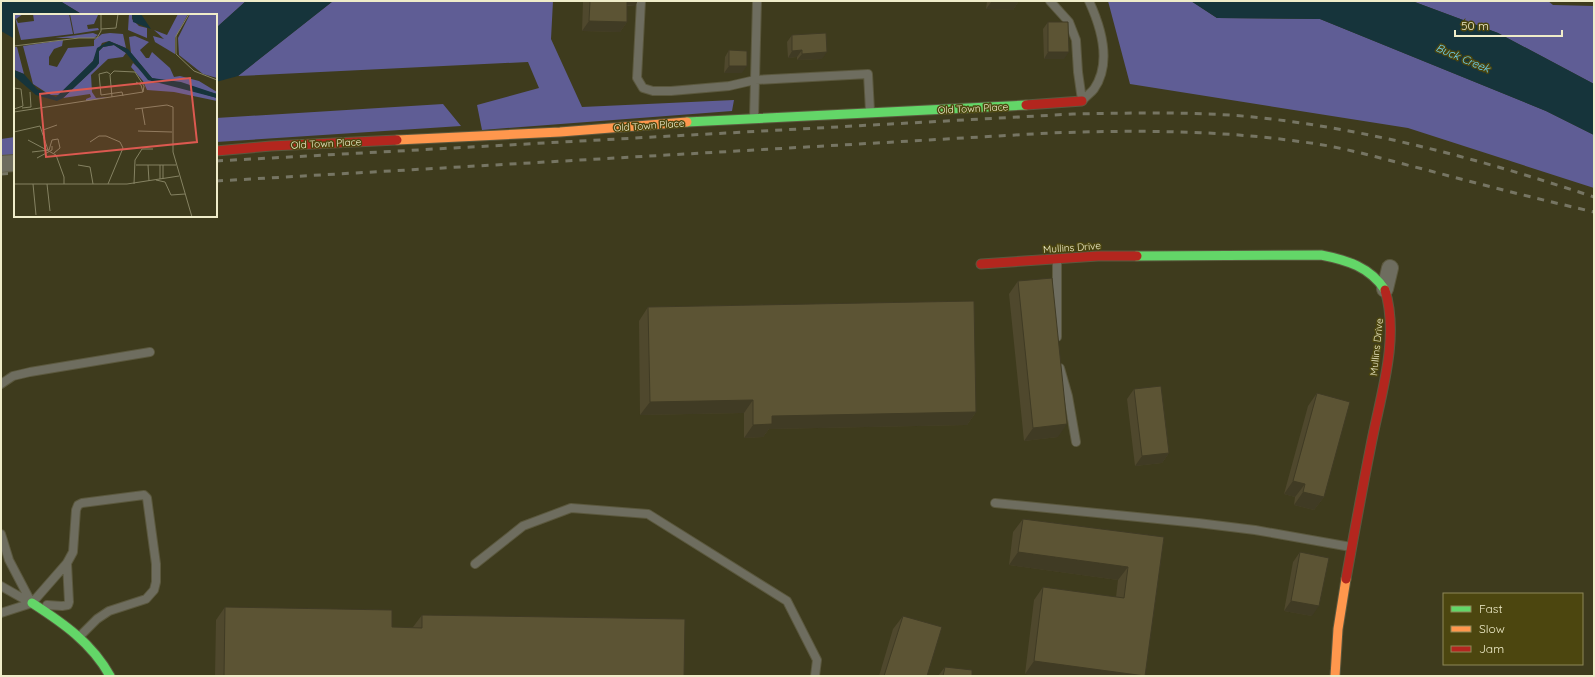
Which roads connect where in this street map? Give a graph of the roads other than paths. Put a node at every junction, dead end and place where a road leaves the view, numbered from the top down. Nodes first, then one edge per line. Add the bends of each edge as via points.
1 (641, 1) edge
2 (757, 1) edge
3 (1050, 1) edge
4 (1089, 1) edge
5 (755, 80) junction
6 (1082, 101) junction
7 (870, 113) junction
8 (754, 119) junction
9 (217, 151) edge
10 (14, 163) edge
11 (1, 164) edge
12 (1057, 260) junction
13 (981, 264) dead end
14 (1390, 268) dead end
15 (1384, 289) junction
16 (1058, 342) edge
17 (150, 352) dead end
18 (1058, 357) edge
19 (1, 384) edge
20 (1076, 442) dead end
21 (994, 503) dead end
22 (1, 534) edge
23 (1352, 547) junction
24 (67, 563) junction
25 (475, 564) dead end
26 (1, 586) edge
27 (32, 603) junction
28 (1, 606) edge
29 (1, 613) edge
30 (79, 636) junction
31 (110, 676) edge
32 (814, 676) edge
33 (1335, 676) edge

1 - 5 lane via 637,78 643,88 671,91 729,86
2 - 5 lane
3 - 6 lane via 1069,22 1076,40
4 - 6 lane via 1102,37 1103,57 1094,88
5 - 7 lane via 868,74
5 - 8 lane
6 - 7 street, Old Town Place
7 - 8 street, Old Town Place
8 - 9 street, Old Town Place via 669,122 532,134 271,146
10 - 11 street
12 - 13 street, Mullins Drive
12 - 15 street, Mullins Drive via 1098,256 1321,255 1353,262 1377,279
12 - 16 lane
14 - 15 street
15 - 23 street, Mullins Drive via 1389,300 1390,335
17 - 19 lane via 30,372 13,376
18 - 20 lane
21 - 23 lane via 1255,530
22 - 27 lane via 9,560
23 - 33 street, Mullins Drive via 1339,628
24 - 27 lane
24 - 27 lane via 70,596 68,605
24 - 30 lane via 73,552 78,506 82,503 139,495 147,498 156,564 154,590 146,599 109,611
25 - 32 lane via 523,526 571,508 648,514 786,601 817,660
26 - 27 lane
27 - 28 lane
27 - 29 lane
27 - 30 street
30 - 31 street via 106,666

